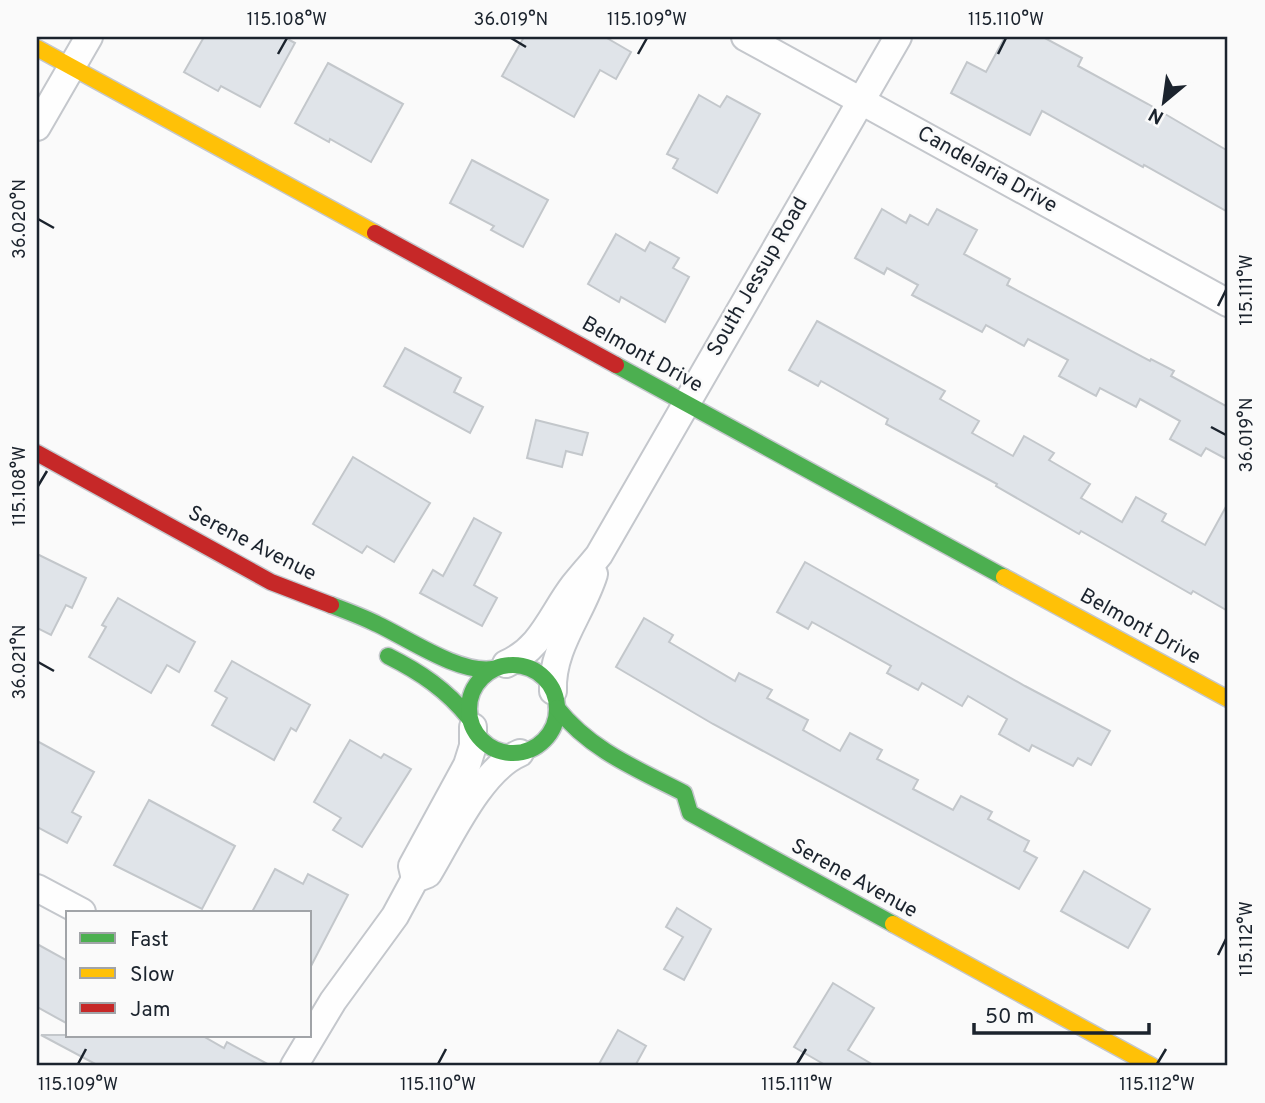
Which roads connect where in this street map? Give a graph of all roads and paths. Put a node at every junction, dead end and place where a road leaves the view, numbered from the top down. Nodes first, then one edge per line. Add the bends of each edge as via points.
1 (89, 37) edge
2 (746, 37) edge
3 (898, 37) edge
4 (37, 48) edge
5 (72, 67) junction
6 (860, 100) junction
7 (37, 127) edge
8 (1228, 303) edge
9 (685, 403) junction
10 (37, 453) edge
11 (599, 555) junction
12 (271, 582) junction
13 (328, 621) dead end
14 (374, 649) dead end
15 (500, 667) junction
16 (555, 699) junction
17 (1228, 699) edge
18 (471, 723) junction
19 (523, 752) junction
20 (558, 757) dead end
21 (690, 813) junction
22 (673, 815) dead end
23 (415, 879) junction
24 (37, 888) edge
25 (80, 911) edge
26 (312, 1033) edge
27 (310, 1036) edge
28 (294, 1066) edge
29 (1152, 1066) edge

1 - 5 street
2 - 6 street, Candelaria Drive
3 - 6 street, South Jessup Road
4 - 5 street, Belmont Drive
5 - 7 street
5 - 9 street, Belmont Drive
6 - 8 street, Candelaria Drive
6 - 9 street, South Jessup Road
9 - 11 street, South Jessup Road
9 - 17 street, Belmont Drive
10 - 12 street, Serene Avenue
11 - 15 street, South Jessup Road via 535,645
11 - 16 street, South Jessup Road via 587,595 554,669
12 - 13 street
12 - 15 street, Serene Avenue via 374,622 458,664 480,671
14 - 18 street via 416,669 459,703
15 - 16 street via 530,668 541,674
15 - 18 street via 473,688 468,708
16 - 19 street via 551,732
16 - 21 street, Serene Avenue via 566,721 583,738 684,793
18 - 19 street via 489,746
18 - 23 street via 473,746 467,765 412,866
19 - 20 street
19 - 23 street via 500,764 487,778 428,874
21 - 22 street
21 - 29 street, Serene Avenue
23 - 26 street via 395,916
24 - 25 street
27 - 28 street

